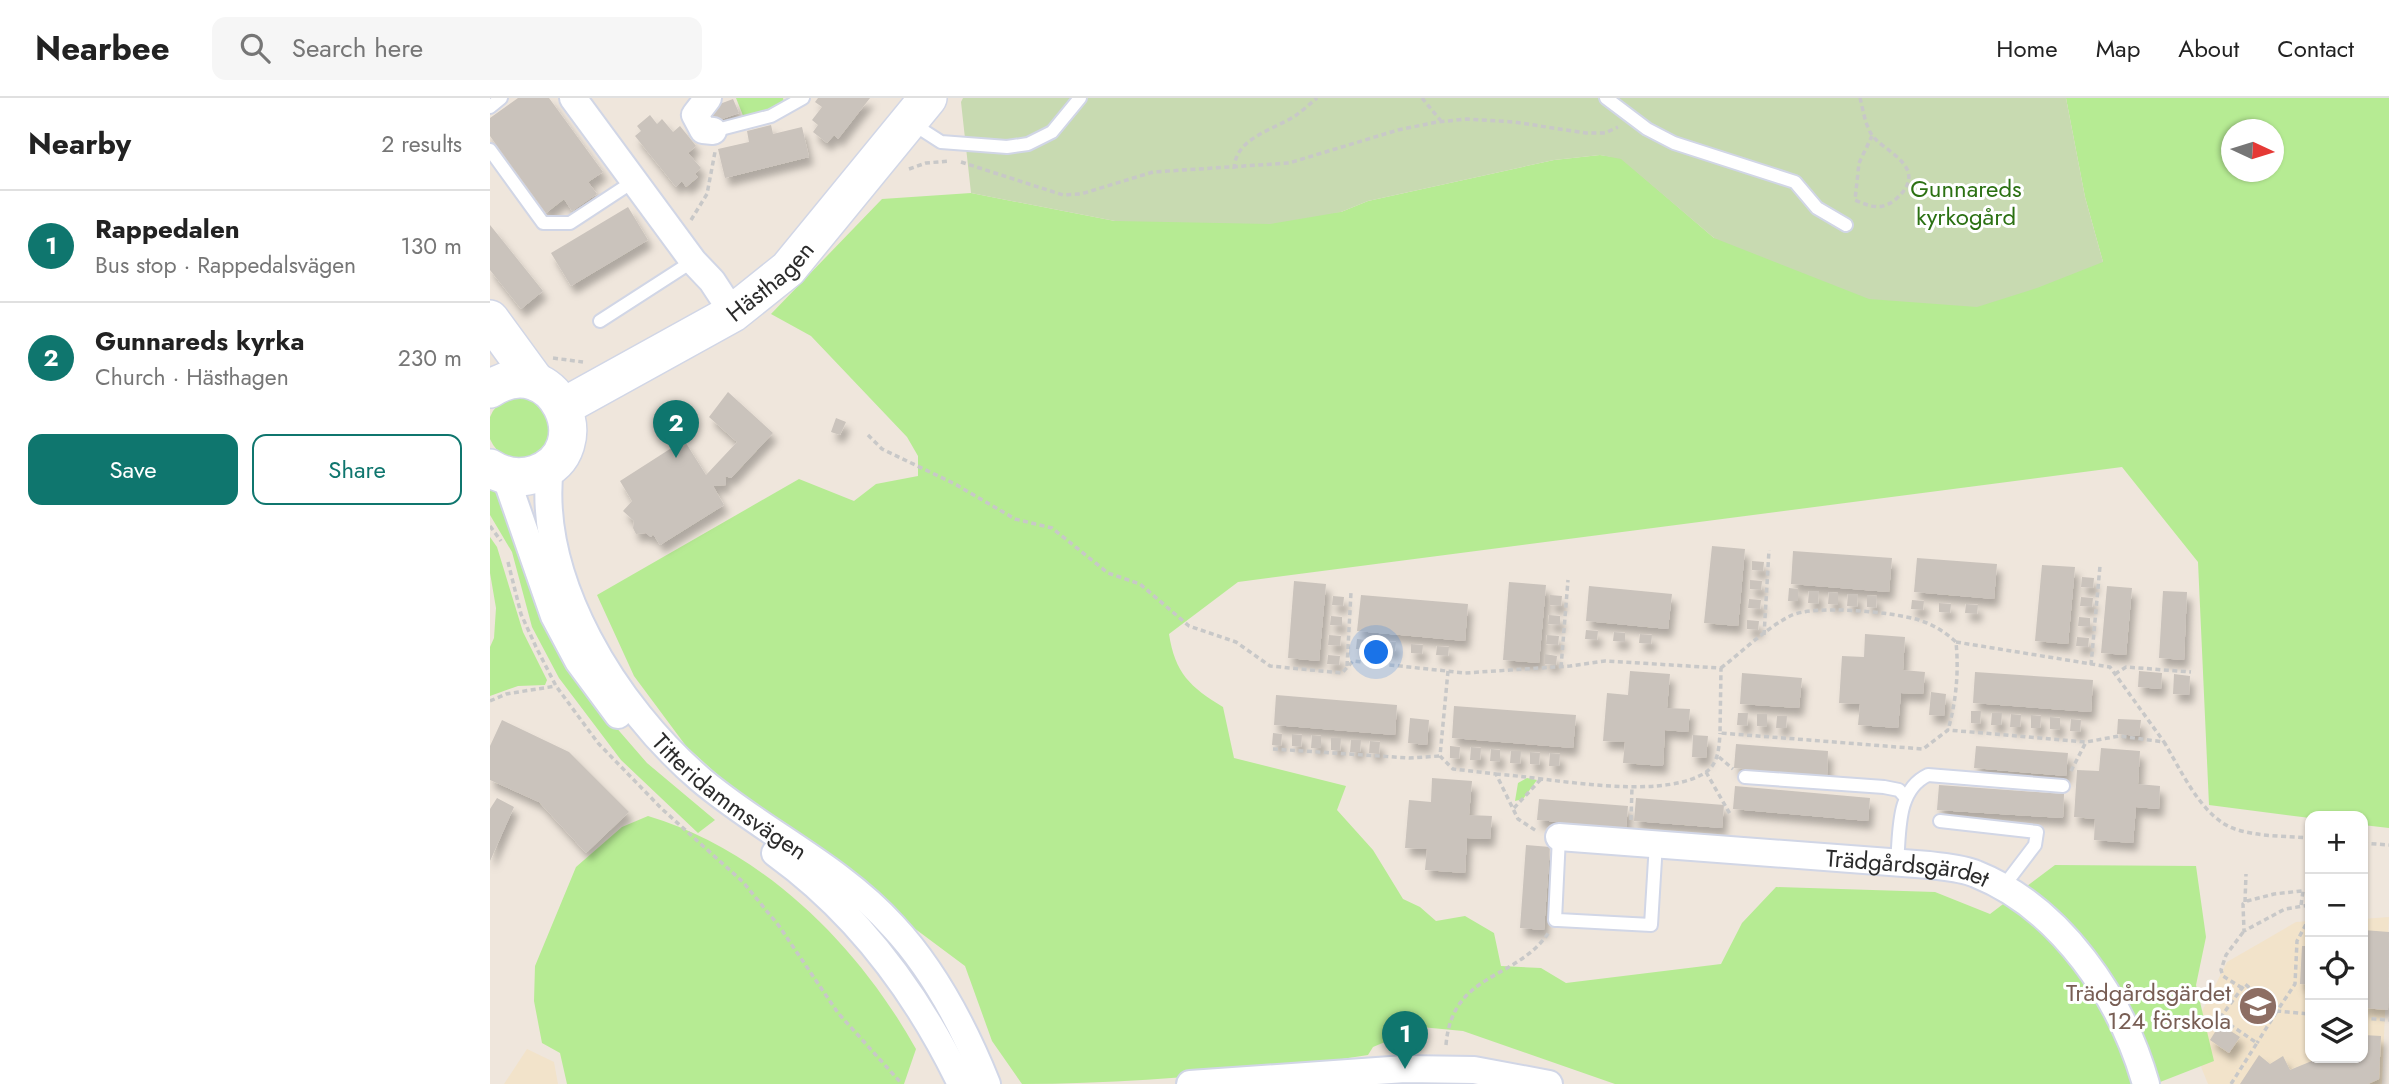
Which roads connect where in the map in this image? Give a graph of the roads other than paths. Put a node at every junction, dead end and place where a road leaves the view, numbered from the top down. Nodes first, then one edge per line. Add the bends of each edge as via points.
1 (501, 98) edge
2 (573, 98) edge
3 (708, 98) edge
4 (803, 98) edge
5 (1080, 98) edge
6 (1606, 98) edge
7 (490, 107) edge
8 (919, 110) edge
9 (713, 131) joint
10 (490, 149) edge
11 (634, 181) junction
12 (1846, 225) dead end
13 (693, 261) junction
14 (733, 313) junction
15 (490, 318) edge
16 (600, 321) dead end
17 (536, 382) junction
18 (490, 389) edge
19 (563, 407) junction
20 (550, 466) junction
21 (497, 471) edge
22 (1745, 777) dead end
23 (2063, 786) road end
24 (1906, 798) junction
25 (1940, 821) dead end
26 (1559, 837) joint
27 (1656, 844) junction
28 (1897, 862) junction
29 (2003, 887) junction
30 (1505, 1079) edge
31 (1204, 1083) edge
32 (961, 1084) edge
33 (987, 1084) edge
34 (1549, 1084) edge
35 (2146, 1084) edge

1 - 7 lane
2 - 11 street
3 - 9 street via 695,115 703,130
4 - 9 lane via 771,116
5 - 8 lane via 1052,132 1007,148 941,142
6 - 12 lane via 1674,143 1795,182 1817,208
8 - 14 street, Hästhagen via 788,269
10 - 11 lane via 543,223 570,223
11 - 13 street
13 - 14 street
13 - 16 lane
14 - 19 street, Hästhagen
15 - 17 street
17 - 18 street via 511,380
17 - 19 street via 552,392
19 - 20 street via 567,439
20 - 21 street via 523,477
20 - 33 street, Titteridammsvägen via 545,499 554,557 584,628 614,680 642,719 701,779 843,881 892,924 941,989
21 - 32 street, Titteridammsvägen via 554,616 578,661 608,702 639,742 677,779 783,859 857,925 921,1007
22 - 24 lane via 1884,787 1899,790
23 - 24 lane via 1928,775
24 - 28 lane
25 - 29 lane via 2037,832 2035,845
26 - 27 street, Trädgårdsgärdet
26 - 27 lane via 1558,920 1651,925
27 - 28 street, Trädgårdsgärdet
28 - 29 street, Trädgårdsgärdet via 1974,873
29 - 35 street, Trädgårdsgärdet via 2084,958 2126,1029
30 - 31 street via 1465,1070 1359,1071
30 - 34 street

